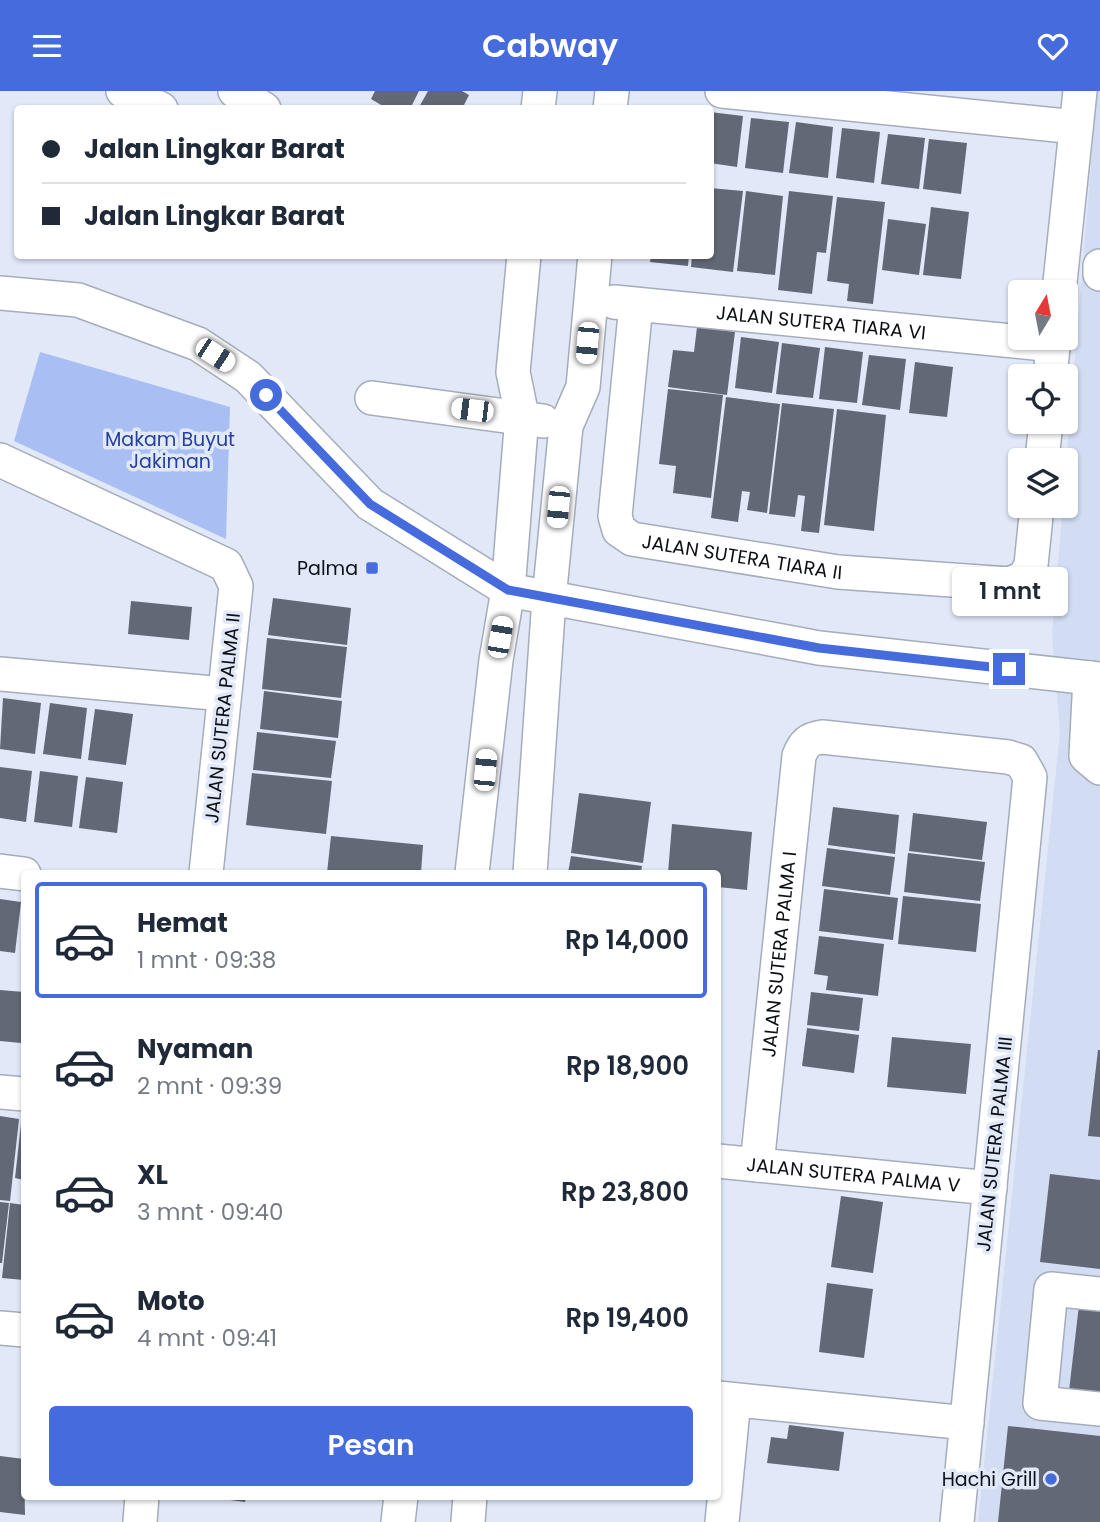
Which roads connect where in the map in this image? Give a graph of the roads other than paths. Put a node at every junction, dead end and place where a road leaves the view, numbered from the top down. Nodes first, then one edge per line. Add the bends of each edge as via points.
1 (123, 91) edge
2 (235, 91) edge
3 (722, 91) edge
4 (1080, 91) edge
5 (153, 105) edge
6 (258, 105) edge
7 (1076, 127) junction
8 (523, 259) edge
9 (594, 259) edge
10 (1100, 266) edge
11 (1100, 274) edge
12 (1060, 280) edge
13 (0, 293) edge
14 (590, 298) junction
15 (636, 305) junction
16 (1053, 353) edge
17 (372, 398) dead end
18 (522, 416) junction
19 (566, 426) junction
20 (0, 460) edge
21 (1036, 518) edge
22 (508, 590) junction
23 (549, 599) junction
24 (0, 674) edge
25 (1095, 678) edge
26 (224, 694) junction
27 (803, 745) joint
28 (1100, 768) edge
29 (206, 870) edge
30 (472, 870) edge
31 (530, 870) edge
32 (0, 871) edge
33 (21, 874) edge
34 (0, 1092) edge
35 (21, 1094) edge
36 (721, 1161) edge
37 (757, 1165) junction
38 (990, 1188) junction
39 (1100, 1294) edge
40 (0, 1328) edge
41 (21, 1330) edge
42 (726, 1399) edge
43 (1100, 1409) edge
44 (967, 1423) junction
45 (142, 1500) edge
46 (401, 1500) edge
47 (470, 1500) edge
48 (140, 1522) edge
49 (398, 1522) edge
50 (468, 1522) edge
51 (722, 1522) edge
52 (957, 1522) edge

1 - 5 street
2 - 6 street
3 - 7 street
4 - 7 street
7 - 12 street
8 - 18 street via 513,372
9 - 14 street
10 - 11 street
13 - 22 street via 78,300 198,344 248,377 370,504
14 - 15 street, JALAN SUTERA TIARA VI
14 - 19 street via 583,387
15 - 16 street, JALAN SUTERA TIARA VI
15 - 21 street, JALAN SUTERA TIARA II via 615,516 618,530 632,539 838,572 1009,584 1024,578 1031,565
17 - 18 street
18 - 19 street
18 - 22 street
19 - 23 street
20 - 26 street, JALAN SUTERA PALMA II via 226,565 236,586
22 - 23 street
22 - 30 street
23 - 25 street via 819,648
23 - 31 street
24 - 26 street
25 - 28 street via 1086,756
26 - 29 street, JALAN SUTERA PALMA II
27 - 37 street, JALAN SUTERA PALMA I
27 - 38 street, JALAN SUTERA PALMA III via 822,737 1008,757 1027,767 1030,777
32 - 33 street
34 - 35 street
36 - 37 street, JALAN SUTERA PALMA V
37 - 38 street, JALAN SUTERA PALMA V
38 - 44 street, JALAN SUTERA PALMA III
39 - 43 street via 1051,1289 1040,1403
40 - 41 street
42 - 44 street
42 - 51 street
44 - 52 street, JALAN SUTERA PALMA III
45 - 48 street
46 - 49 street
47 - 50 street

